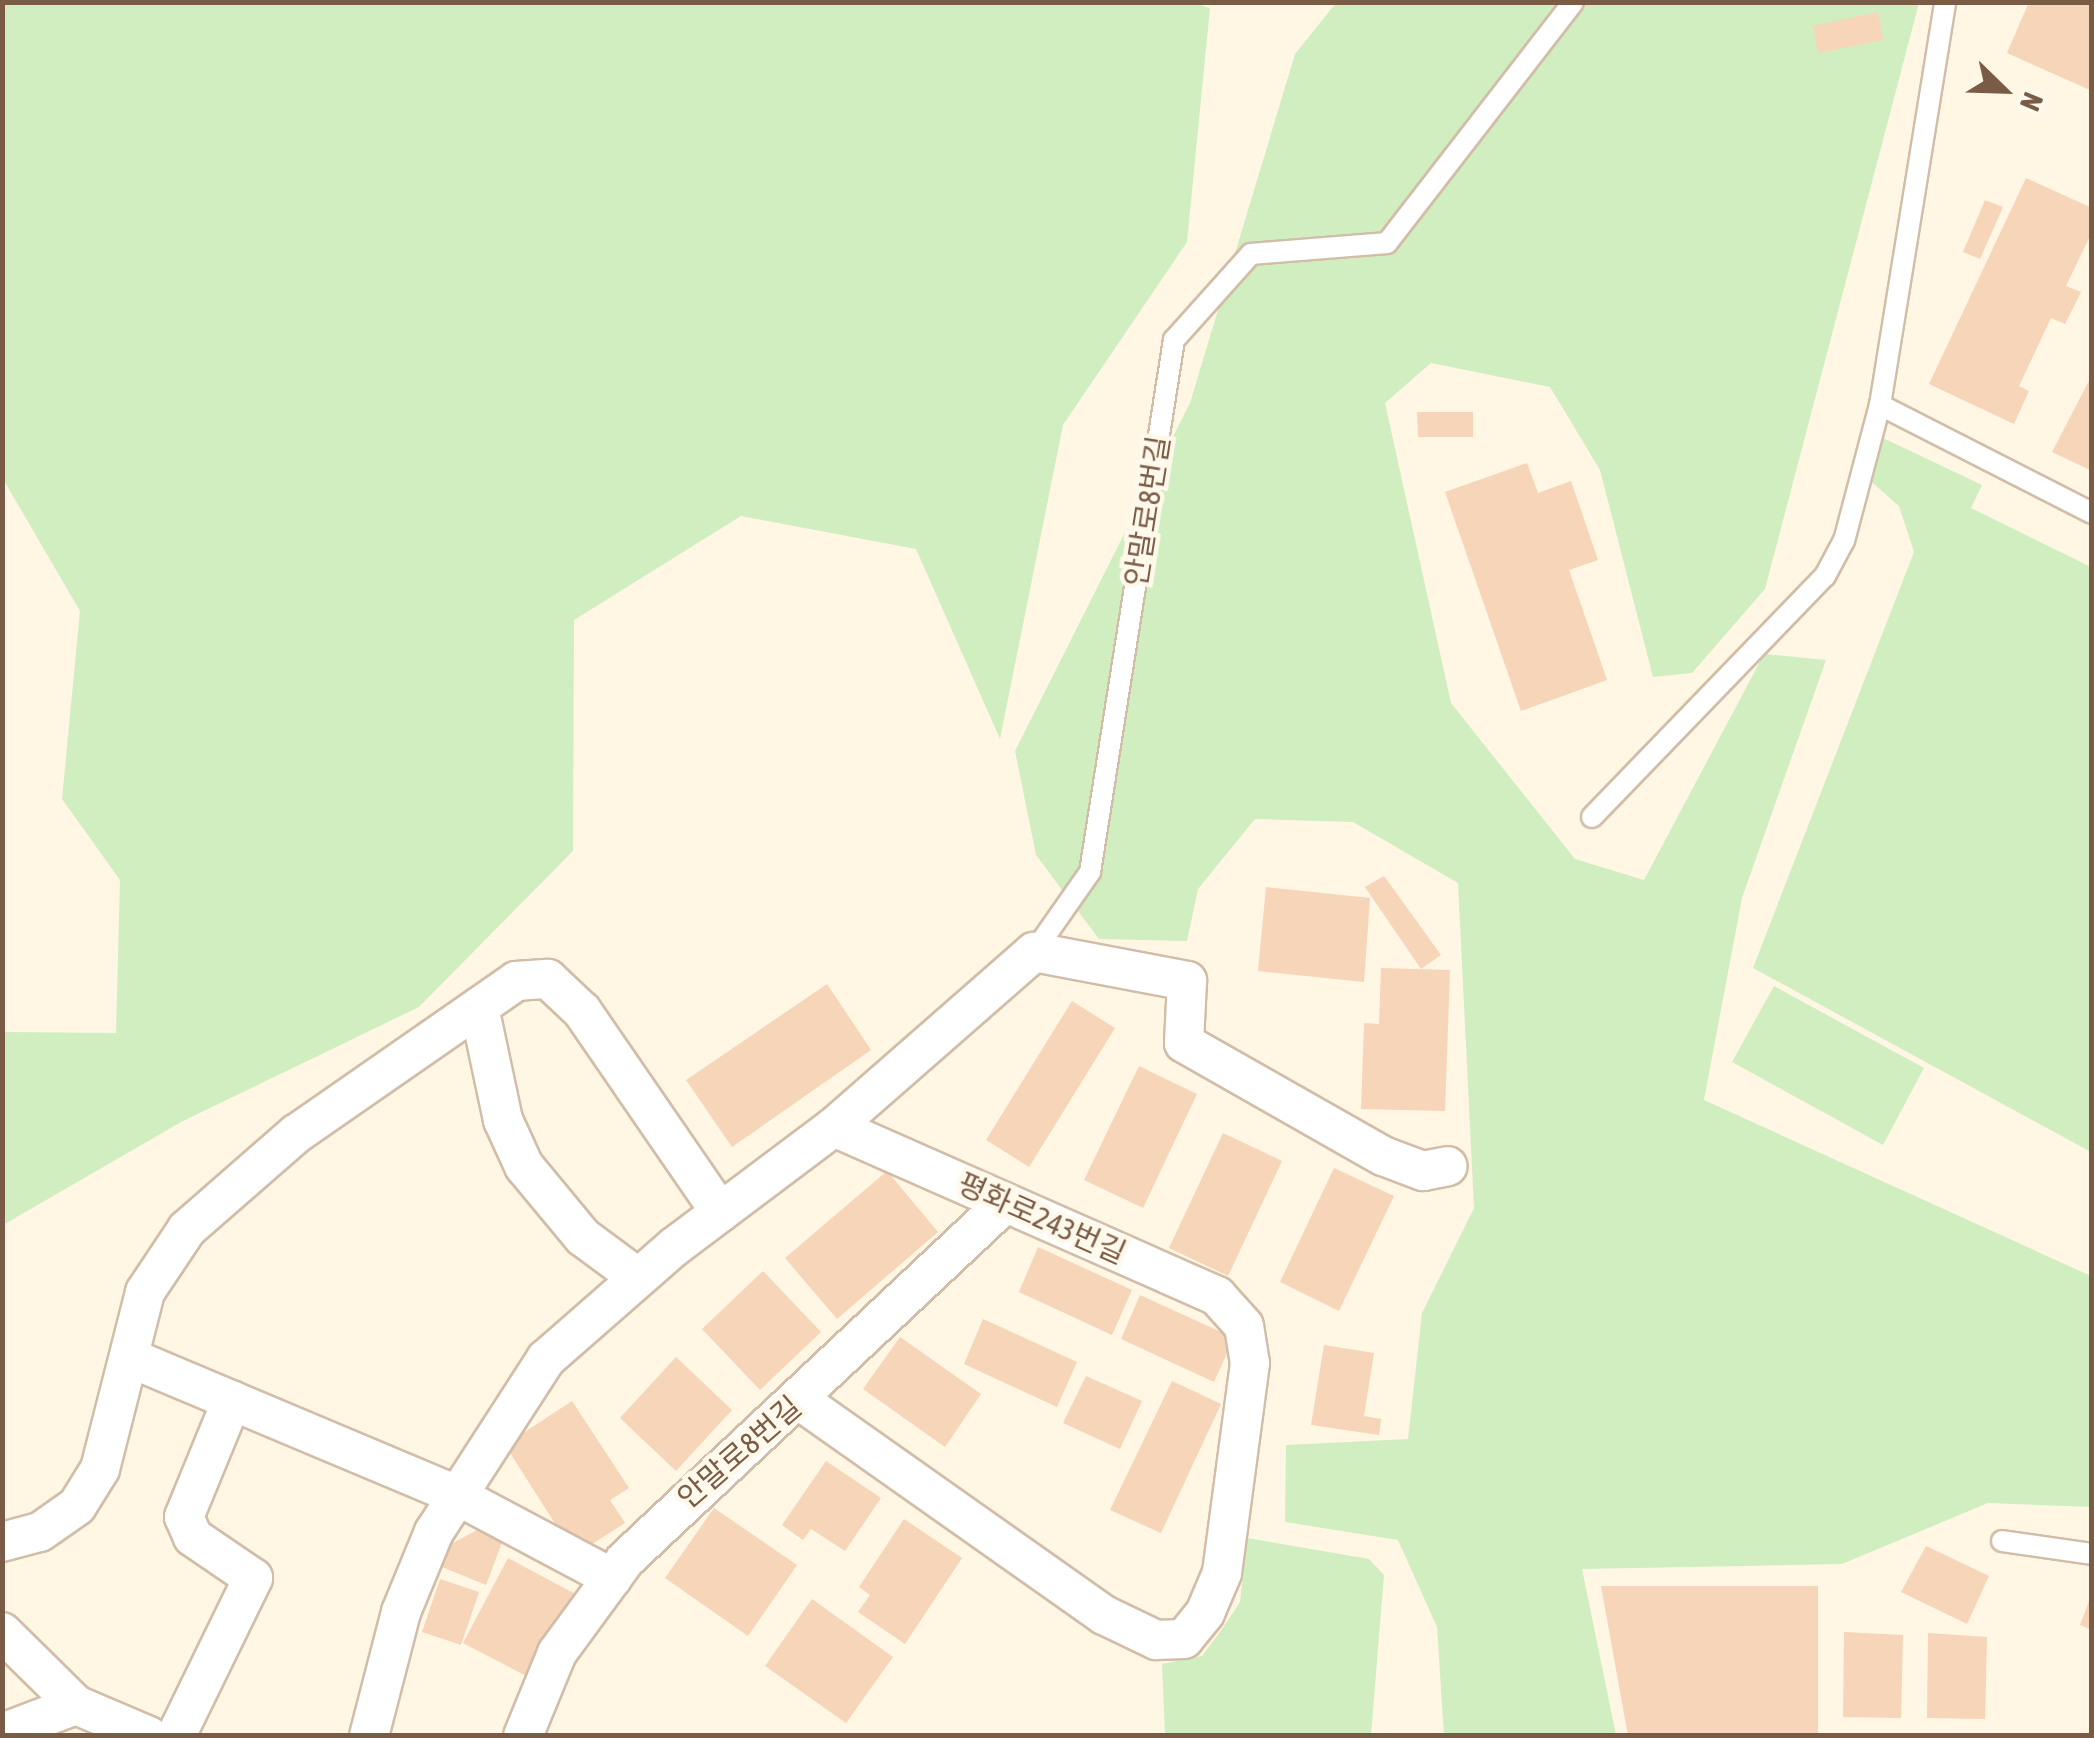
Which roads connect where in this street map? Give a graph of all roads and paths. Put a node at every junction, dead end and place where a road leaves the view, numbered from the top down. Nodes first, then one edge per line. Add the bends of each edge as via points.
1 (1573, 2) edge
2 (1945, 2) edge
3 (1880, 405) junction
4 (2092, 513) edge
5 (1592, 817) dead end
6 (1034, 952) junction
7 (479, 1007) junction
8 (834, 1127) junction
9 (1448, 1166) dead end
10 (1003, 1204) junction
11 (720, 1212) junction
12 (637, 1277) junction
13 (133, 1358) junction
14 (798, 1399) junction
15 (232, 1400) junction
16 (456, 1495) junction
17 (2002, 1541) dead end
18 (2, 1542) edge
19 (2092, 1554) edge
20 (612, 1578) junction
21 (2, 1632) edge
22 (76, 1705) junction
23 (2, 1733) edge
24 (149, 1736) edge
25 (176, 1736) edge
26 (368, 1736) edge
27 (523, 1736) edge

1 - 6 lane, 안말로8번길 via 1387,242 1251,254 1174,340 1090,872
2 - 3 lane
3 - 4 lane
3 - 5 lane via 1853,513 1825,576
6 - 8 street, 안말로8번길
6 - 9 street via 1187,981 1184,1043 1383,1156 1423,1171
7 - 11 street via 516,981 548,978 582,1011
7 - 12 street via 503,1120 524,1166 583,1238
7 - 13 street via 296,1134 186,1229 146,1292
8 - 10 street, 평화로243번길
8 - 11 street
10 - 14 street, 안말로8번길
10 - 14 street, 평화로243번길 via 1217,1296 1244,1326 1250,1363 1222,1573 1184,1639 1156,1640 1104,1615
11 - 12 street
12 - 16 street via 546,1359
13 - 15 street
13 - 18 street via 100,1469 77,1506 40,1532
14 - 20 street, 안말로8번길 via 700,1480
15 - 16 street
15 - 25 street via 184,1518 193,1537 253,1578
16 - 20 street
16 - 26 street via 401,1612
17 - 19 lane
20 - 27 street, 안말로8번길 via 557,1653
21 - 22 street
22 - 23 street
22 - 24 street

